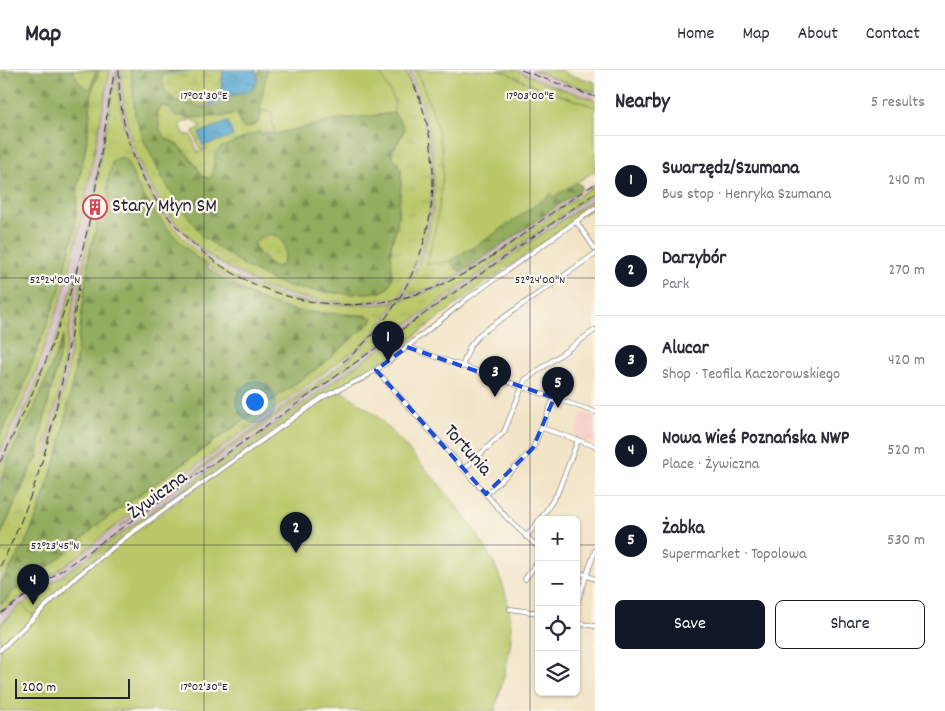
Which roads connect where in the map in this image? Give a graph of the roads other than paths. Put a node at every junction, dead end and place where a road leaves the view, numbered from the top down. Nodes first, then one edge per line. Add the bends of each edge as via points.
1 (595, 208) edge
2 (576, 221) junction
3 (595, 250) edge
4 (595, 254) edge
5 (595, 330) edge
6 (407, 347) junction
7 (462, 367) junction
8 (376, 370) junction
9 (521, 387) junction
10 (554, 398) junction
11 (595, 412) edge
12 (542, 428) junction
13 (578, 440) junction
14 (595, 446) edge
15 (464, 470) junction
16 (486, 494) junction
17 (542, 516) edge
18 (535, 525) edge
19 (526, 536) junction
20 (535, 544) edge
21 (595, 551) edge
22 (538, 561) edge
23 (580, 572) edge
24 (586, 576) junction
25 (525, 579) dead end
26 (595, 579) edge
27 (580, 594) edge
28 (510, 609) dead end
29 (535, 612) edge
30 (580, 624) edge
31 (595, 626) edge
32 (0, 650) edge

1 - 2 street, Żywiczna
2 - 3 street
2 - 6 street, Żywiczna via 468,298
4 - 7 street via 482,332 471,345
5 - 9 street via 536,370
6 - 7 street
6 - 8 street, Żywiczna
7 - 9 street
8 - 15 street, Tortunia
8 - 32 street, Żywiczna via 314,403 121,541 76,577
9 - 10 street
9 - 15 street via 501,436
10 - 11 street
10 - 12 street
12 - 13 street
12 - 16 street via 536,443 524,458
13 - 14 street
13 - 17 street via 557,494
15 - 16 street, Tortunia
16 - 19 street, Tortunia
18 - 19 street
19 - 20 street, Tortunia
21 - 24 street
22 - 25 street
23 - 24 street
24 - 26 street
24 - 27 street
28 - 29 street
30 - 31 street

